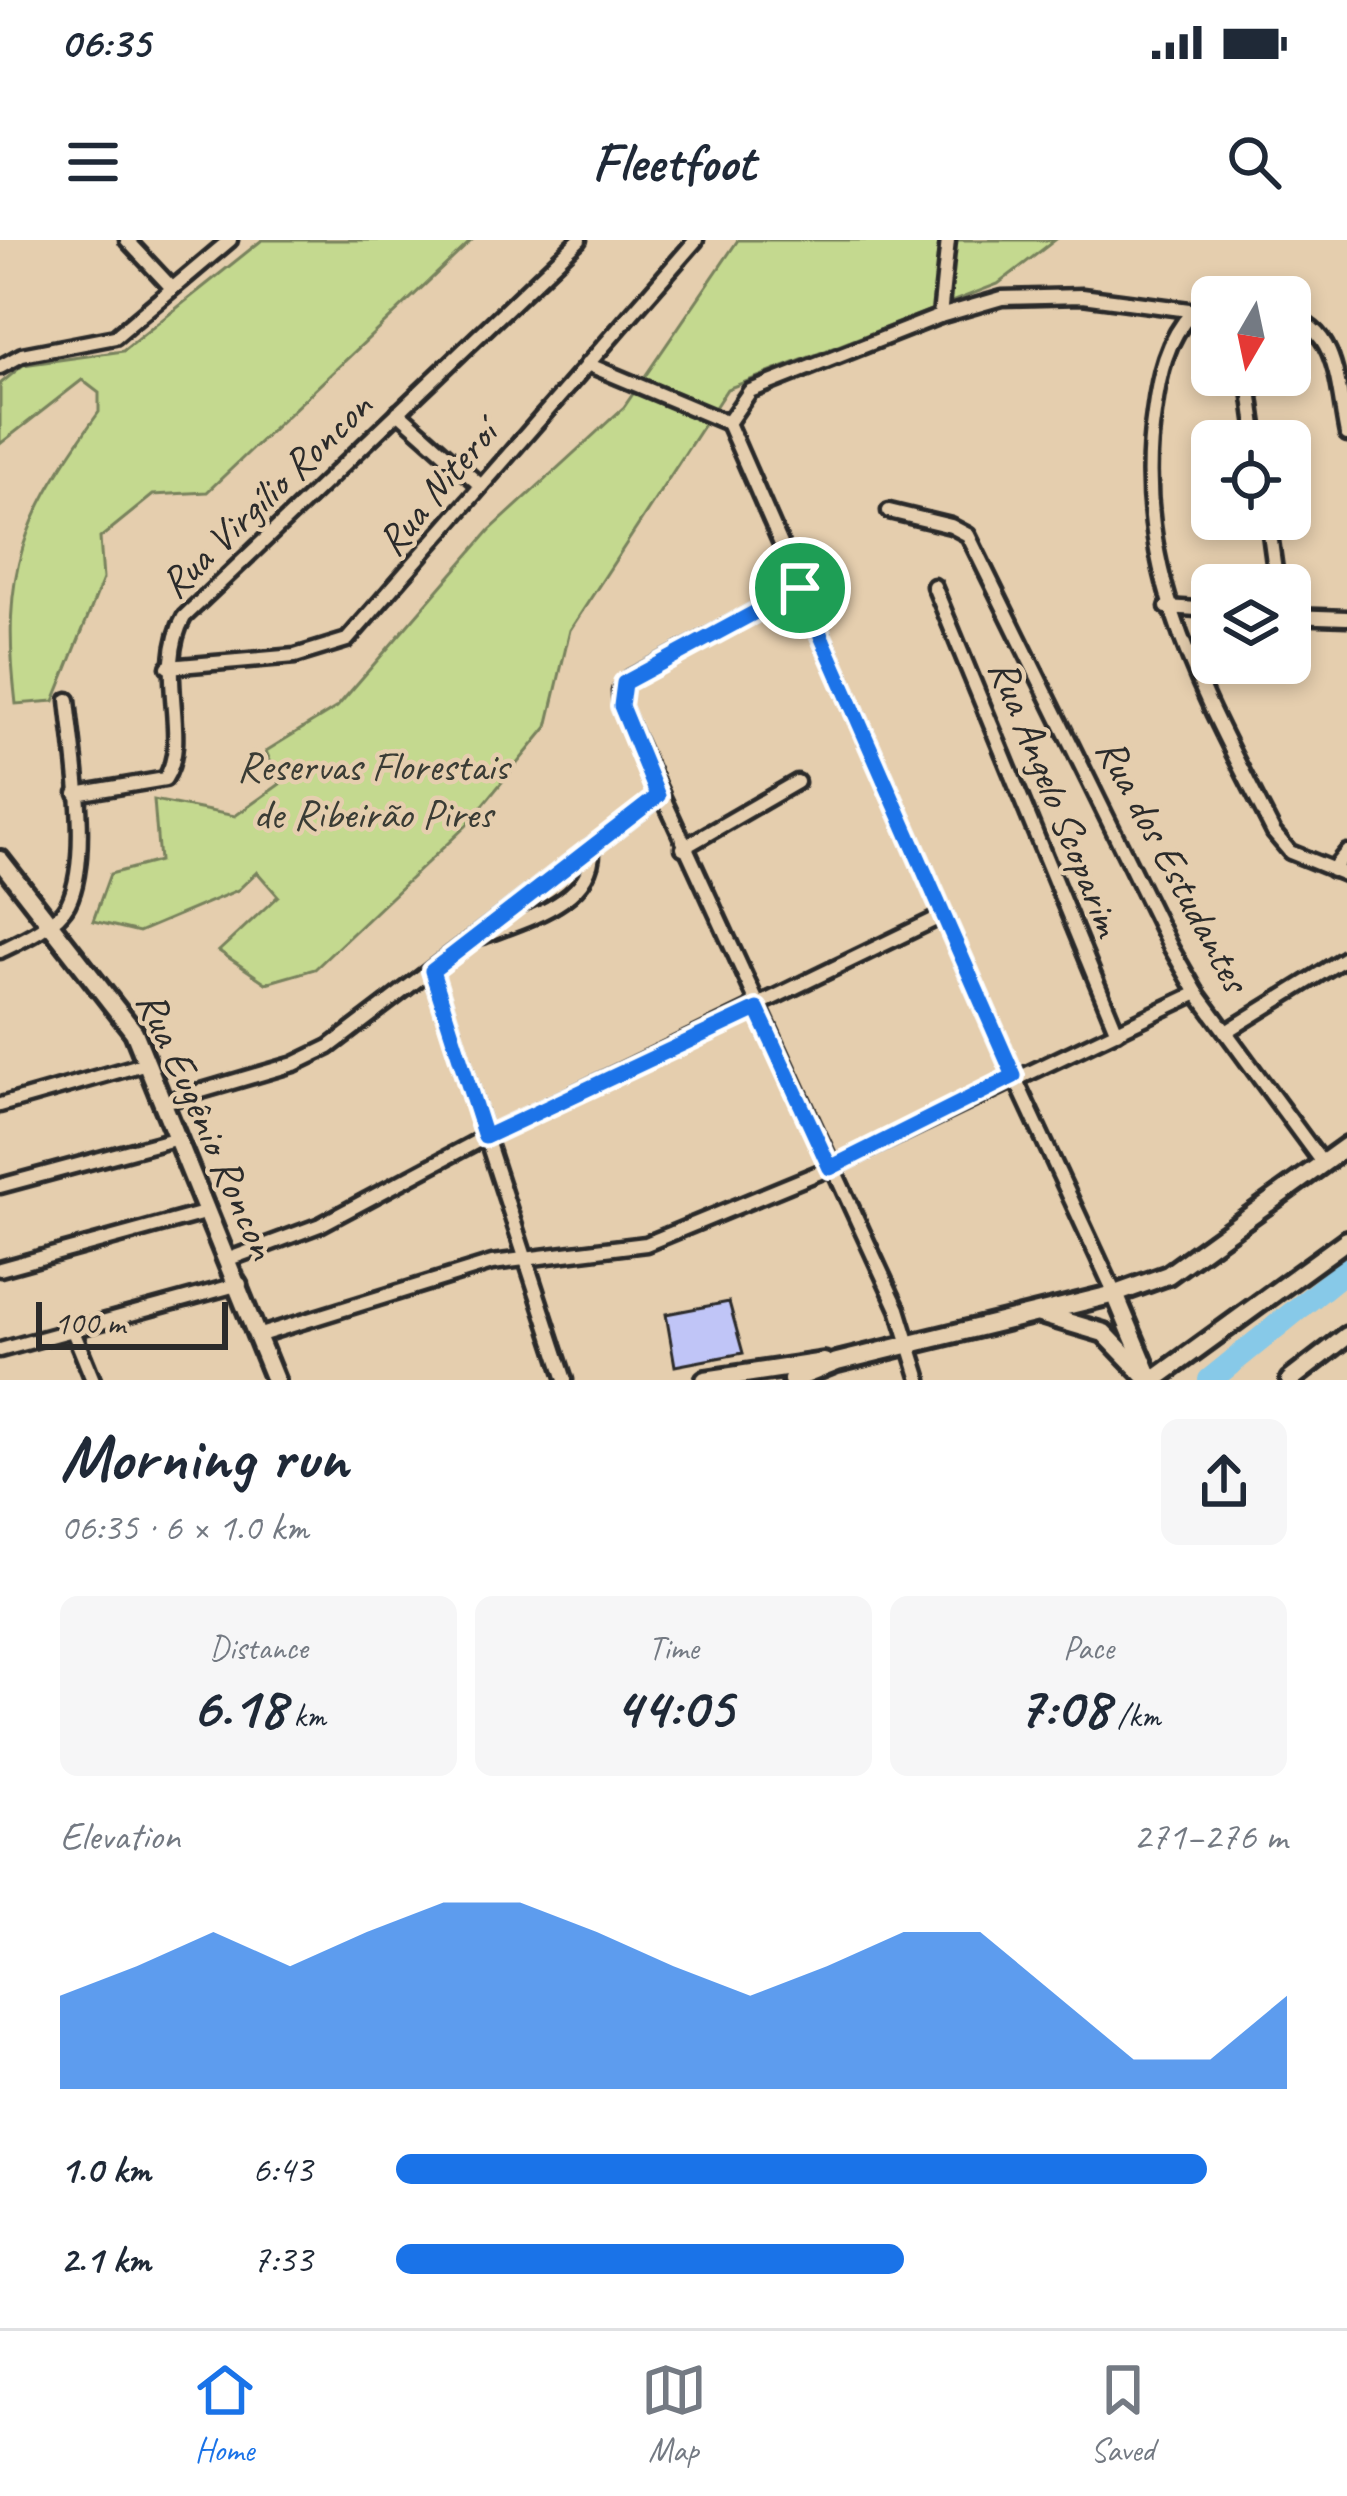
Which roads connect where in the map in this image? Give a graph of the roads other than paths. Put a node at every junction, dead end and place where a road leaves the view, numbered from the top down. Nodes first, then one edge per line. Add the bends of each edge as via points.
1 (127, 240) edge
2 (230, 240) edge
3 (579, 240) edge
4 (696, 240) edge
5 (948, 240) edge
6 (172, 288) junction
7 (1191, 311) edge
8 (1191, 313) edge
9 (940, 316) junction
10 (1311, 326) edge
11 (587, 364) junction
12 (0, 367) edge
13 (398, 412) junction
14 (728, 422) junction
15 (1347, 434) edge
16 (480, 485) junction
17 (889, 511) dead end
18 (934, 586) dead end
19 (800, 588) junction
20 (1167, 607) junction
21 (1191, 609) edge
22 (1311, 617) edge
23 (1347, 618) edge
24 (168, 667) junction
25 (68, 700) dead end
26 (797, 782) dead end
27 (76, 794) junction
28 (658, 796) junction
29 (592, 846) junction
30 (683, 848) junction
31 (1347, 852) edge
32 (0, 860) edge
33 (1332, 870) junction
34 (1347, 875) edge
35 (944, 916) junction
36 (51, 921) junction
37 (471, 941) junction
38 (0, 951) edge
39 (1347, 957) edge
40 (432, 971) junction
41 (1197, 993) junction
42 (757, 1009) junction
43 (1117, 1032) junction
44 (1226, 1032) junction
45 (147, 1063) junction
46 (1014, 1076) junction
47 (164, 1102) junction
48 (0, 1105) edge
49 (485, 1137) junction
50 (178, 1138) junction
51 (1347, 1146) edge
52 (1323, 1164) junction
53 (830, 1168) junction
54 (0, 1186) edge
55 (208, 1212) junction
56 (1347, 1240) edge
57 (523, 1256) junction
58 (230, 1259) junction
59 (0, 1269) edge
60 (240, 1283) junction
61 (1115, 1294) junction
62 (1033, 1312) junction
63 (73, 1331) junction
64 (260, 1335) junction
65 (1347, 1336) edge
66 (911, 1342) junction
67 (0, 1350) edge
68 (793, 1376) edge
69 (93, 1380) edge
70 (275, 1380) edge
71 (566, 1380) edge
72 (705, 1380) edge
73 (920, 1380) edge
74 (1151, 1380) edge
75 (1290, 1380) edge

1 - 6 street
2 - 6 street
3 - 13 street, Rua Virgílio Roncon
4 - 11 street, Rua Niteroí
5 - 9 street
6 - 12 street via 115,337
7 - 9 street via 1082,296 1002,298
8 - 20 street via 1164,360 1150,447 1152,528
9 - 14 street via 750,392
10 - 15 street via 1327,344
11 - 14 street
11 - 16 street, Rua Niteroí
13 - 16 street
13 - 24 street, Rua Virgílio Roncon via 201,596 175,633
14 - 19 street
16 - 24 street, Rua Niteroí via 347,640 295,656
17 - 41 street, Rua dos Estudantes via 968,535
18 - 43 street, Rua Angelo Scoparim
19 - 28 street via 630,678 620,691
19 - 35 street
20 - 21 street
20 - 33 street via 1274,833 1290,852
22 - 23 street
24 - 27 street, Rua Virgílio Roncon via 173,748 165,778
25 - 27 street
26 - 30 street
27 - 36 street via 74,885
28 - 29 street
28 - 30 street
29 - 37 street
29 - 37 street via 592,873 578,891
30 - 42 street
31 - 33 street
32 - 36 main road, Rua Eugênio Roncon
33 - 34 street
35 - 42 street
35 - 46 street
36 - 38 street
36 - 45 main road, Rua Eugênio Roncon via 120,1008
37 - 40 street
39 - 44 street
40 - 47 street via 314,1056
40 - 49 street
41 - 43 street
41 - 44 street, Rua dos Estudantes
42 - 49 street
42 - 53 street
43 - 46 street
44 - 52 street, Rua dos Estudantes
45 - 47 main road, Rua Eugênio Roncon
45 - 48 street
46 - 53 street
46 - 61 street
47 - 50 main road, Rua Eugênio Roncon
49 - 57 street
49 - 58 street via 320,1226
50 - 54 street
50 - 55 main road, Rua Eugênio Roncon
51 - 52 main road
52 - 61 main road via 1196,1259
53 - 57 street via 646,1244
53 - 66 street
55 - 58 main road, Rua Eugênio Roncon
55 - 59 street
56 - 74 main road
57 - 64 street
57 - 71 street
58 - 60 main road, Rua Eugênio Roncon
60 - 63 street
60 - 64 main road, Rua Eugênio Roncon
61 - 62 main road
61 - 74 main road
62 - 66 main road
62 - 74 main road via 1104,1333
63 - 67 street
63 - 69 street
64 - 70 main road, Rua Eugênio Roncon
65 - 75 main road
66 - 68 main road
66 - 73 street
68 - 72 main road

